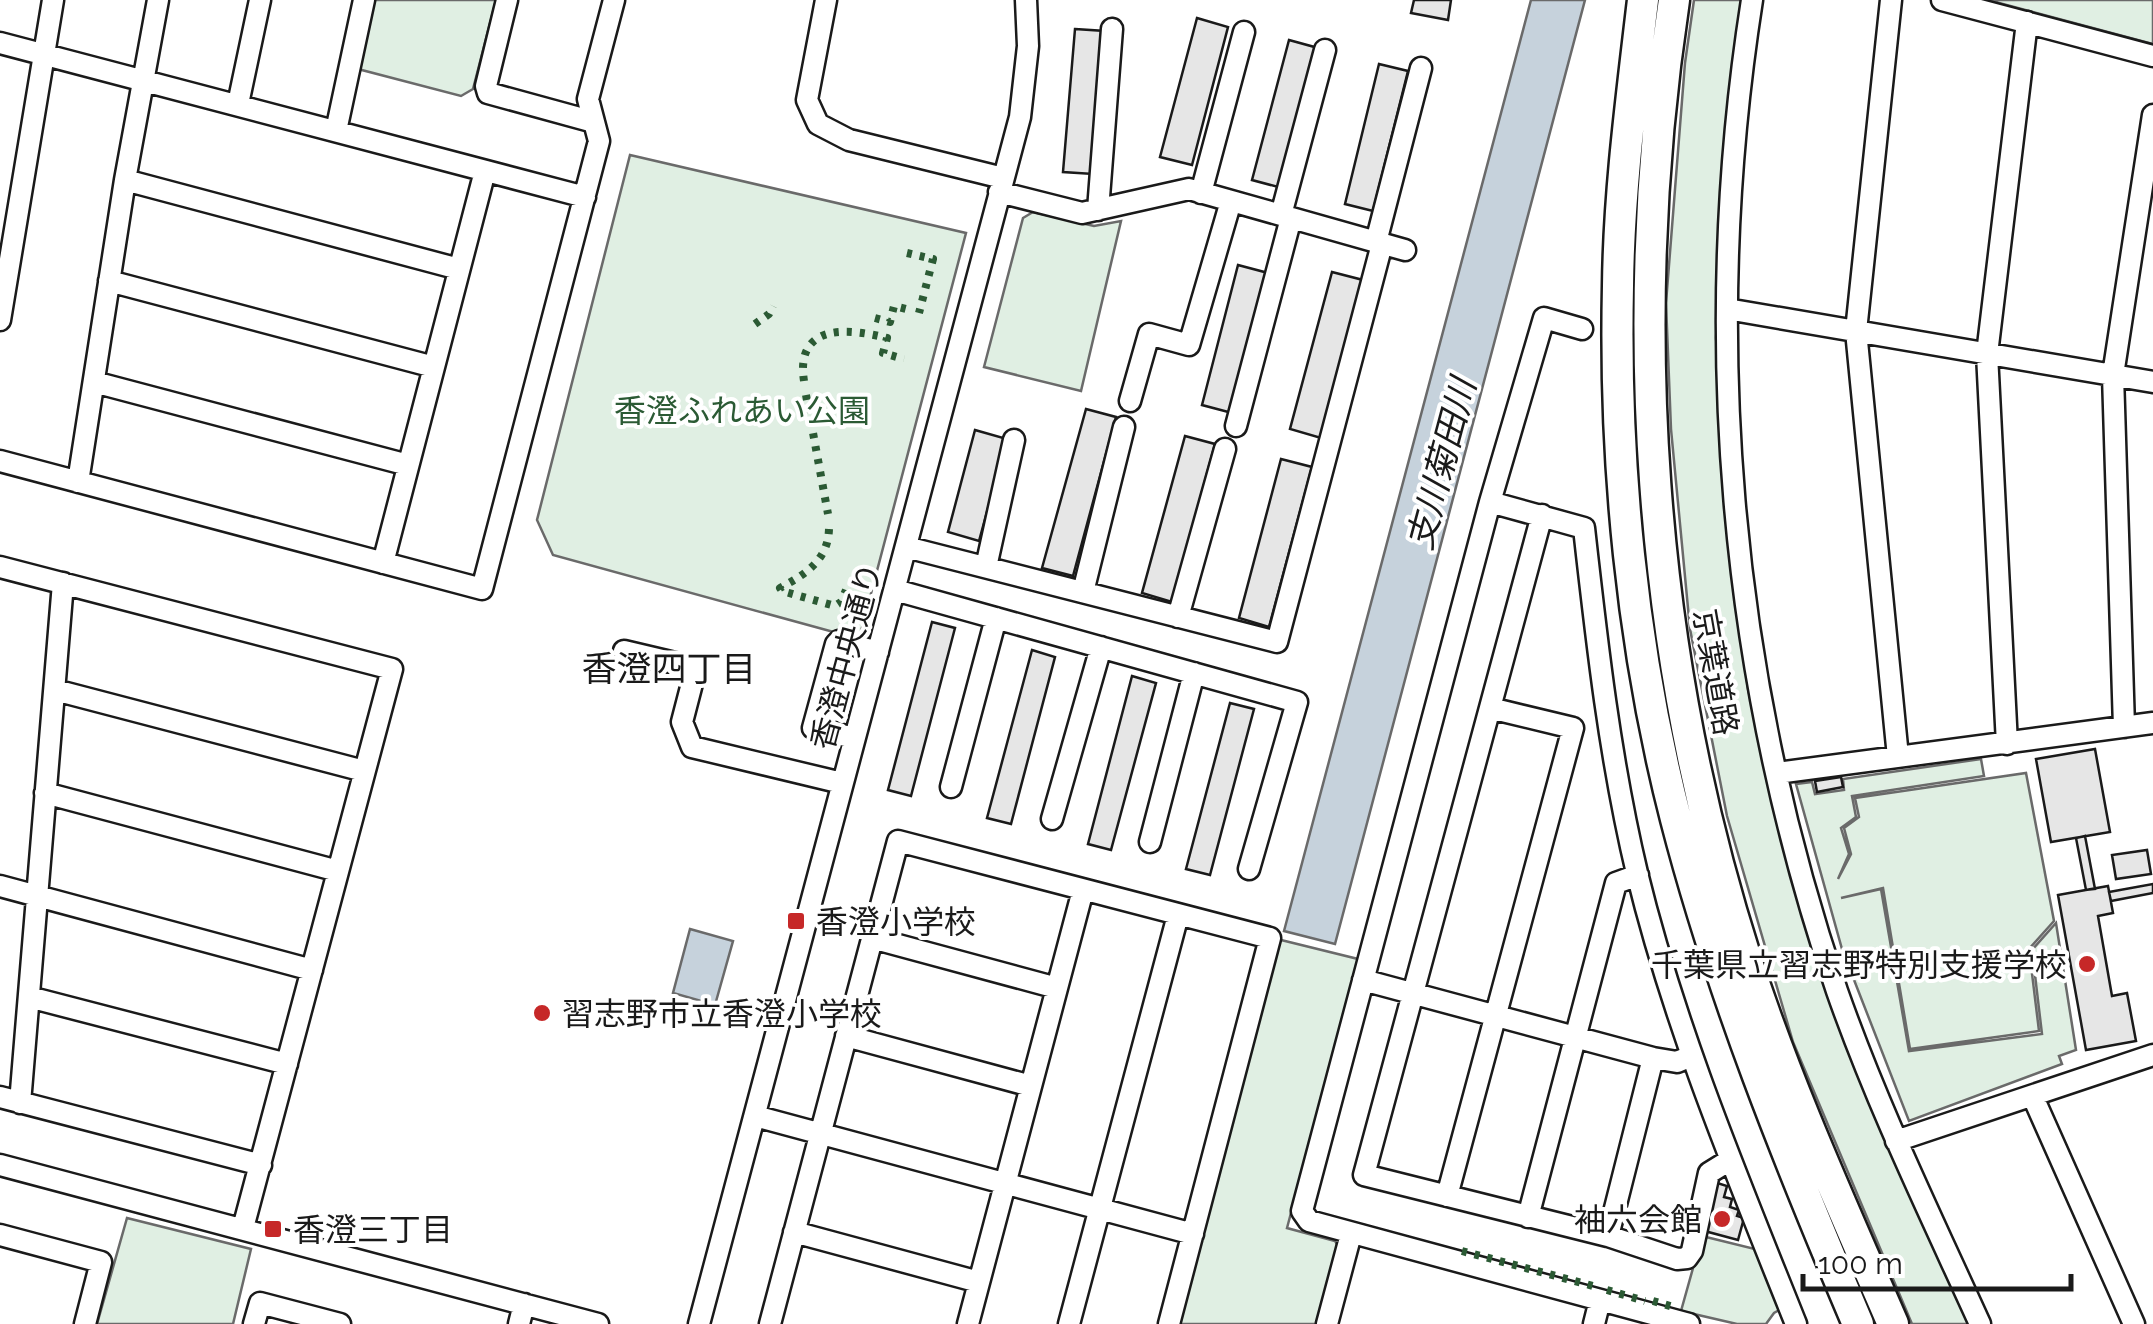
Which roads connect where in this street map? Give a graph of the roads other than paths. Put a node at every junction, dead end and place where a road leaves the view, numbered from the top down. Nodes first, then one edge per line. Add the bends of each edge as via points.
1 (53, 0) edge
2 (158, 0) edge
3 (260, 0) edge
4 (364, 0) edge
5 (507, 0) edge
6 (614, 0) edge
7 (826, 0) edge
8 (1026, 0) edge
9 (1643, 0) edge
10 (1674, 0) edge
11 (1752, 0) edge
12 (1891, 0) edge
13 (1942, 0) edge
14 (2027, 22) junction
15 (1112, 29) dead end
16 (1244, 32) dead end
17 (0, 43) edge
18 (1325, 50) dead end
19 (42, 54) junction
20 (2153, 56) edge
21 (1421, 68) dead end
22 (142, 79) junction
23 (238, 104) junction
24 (2153, 116) edge
25 (594, 122) junction
26 (336, 131) junction
27 (485, 171) junction
28 (125, 180) junction
29 (1001, 185) junction
30 (1200, 193) junction
31 (586, 197) junction
32 (1231, 201) junction
33 (1098, 210) junction
34 (1286, 217) junction
35 (1379, 243) junction
36 (1405, 250) dead end
37 (459, 269) junction
38 (109, 280) junction
39 (1726, 309) junction
40 (0, 320) edge
41 (1582, 328) dead end
42 (1856, 332) junction
43 (1987, 354) junction
44 (434, 367) junction
45 (2113, 375) junction
46 (94, 382) junction
47 (2153, 382) edge
48 (1130, 401) dead end
49 (1236, 426) dead end
50 (1124, 427) dead end
51 (1014, 440) dead end
52 (1225, 449) dead end
53 (0, 461) edge
54 (408, 465) junction
55 (78, 482) junction
56 (1490, 502) junction
57 (1542, 516) junction
58 (906, 547) junction
59 (382, 563) junction
60 (0, 567) edge
61 (986, 567) junction
62 (63, 583) junction
63 (895, 590) junction
64 (1083, 592) junction
65 (1178, 617) junction
66 (996, 618) junction
67 (1101, 648) junction
68 (624, 651) dead end
69 (878, 652) junction
70 (1194, 673) junction
71 (54, 690) junction
72 (1490, 708) junction
73 (2153, 723) edge
74 (2124, 727) junction
75 (854, 738) junction
76 (2007, 744) junction
77 (1898, 757) junction
78 (364, 772) junction
79 (1777, 773) junction
80 (842, 783) junction
81 (951, 787) dead end
82 (45, 793) junction
83 (1052, 819) dead end
84 (1150, 842) dead end
85 (1249, 869) dead end
86 (338, 872) junction
87 (1638, 876) junction
88 (0, 886) edge
89 (1083, 890) junction
90 (37, 896) junction
91 (1178, 915) junction
92 (872, 938) junction
93 (312, 970) junction
94 (1363, 980) junction
95 (1057, 988) junction
96 (1414, 993) junction
97 (29, 996) junction
98 (1495, 1014) junction
99 (846, 1036) junction
100 (1574, 1036) junction
101 (2153, 1054) edge
102 (1690, 1056) junction
103 (1654, 1058) junction
104 (287, 1064) junction
105 (1031, 1086) junction
106 (2033, 1097) junction
107 (10, 1100) edge
108 (755, 1116) junction
109 (820, 1134) junction
110 (1896, 1141) junction
111 (1730, 1160) junction
112 (0, 1165) edge
113 (261, 1165) junction
114 (1006, 1183) junction
115 (1447, 1196) junction
116 (1099, 1209) junction
117 (1528, 1216) junction
118 (243, 1228) junction
119 (794, 1232) junction
120 (1193, 1234) junction
121 (1351, 1234) junction
122 (0, 1235) edge
123 (1608, 1236) junction
124 (980, 1282) junction
125 (1600, 1300) junction
126 (521, 1314) edge
127 (85, 1324) edge
128 (254, 1324) edge
129 (340, 1324) edge
130 (598, 1324) edge
131 (699, 1324) edge
132 (770, 1324) edge
133 (968, 1324) edge
134 (1069, 1324) edge
135 (1168, 1324) edge
136 (1327, 1324) edge
137 (1594, 1324) edge
138 (1688, 1324) edge
139 (1796, 1324) edge
140 (1858, 1324) edge
141 (1893, 1324) edge
142 (1980, 1324) edge
143 (2134, 1324) edge

1 - 19 street
2 - 22 street
3 - 23 street
4 - 26 street
5 - 25 street via 488,93
6 - 25 street via 588,99
7 - 29 street via 806,100 818,124 849,140
8 - 29 street, 香澄中央通り via 1022,99
9 - 140 highway, 京葉道路 via 1618,286 1626,494 1644,654 1676,816 1731,1005
10 - 141 highway, 京葉道路 via 1658,123 1649,297 1654,460 1672,632 1746,958
11 - 39 street via 1741,70
12 - 42 street
13 - 14 street
14 - 20 street
14 - 43 street
15 - 33 street
16 - 30 street
17 - 19 street
18 - 34 street
19 - 22 street
19 - 40 street
21 - 35 street
22 - 23 street
22 - 28 street
23 - 26 street
24 - 45 street
25 - 31 street via 600,142
26 - 27 street
27 - 31 street
27 - 37 street
28 - 37 street
28 - 38 street
29 - 33 street via 1082,213
29 - 58 street, 香澄中央通り
30 - 32 street
30 - 33 street via 1188,189
31 - 59 street via 482,589
32 - 34 street
32 - 48 street via 1190,345 1149,334
34 - 35 street
34 - 49 street
35 - 36 street
35 - 65 street via 1277,642
37 - 44 street
38 - 44 street
38 - 46 street
39 - 42 street
39 - 79 street via 1738,536
41 - 56 street via 1544,318
42 - 43 street
42 - 77 street
43 - 45 street
43 - 76 street
44 - 54 street
45 - 47 street
45 - 74 street
46 - 54 street
46 - 55 street
50 - 64 street
51 - 61 street
52 - 65 street
53 - 55 street
54 - 59 street
55 - 59 street
56 - 57 street
56 - 94 street
57 - 72 street
57 - 87 street via 1584,528 1609,734
58 - 61 street
58 - 63 street, 香澄中央通り
60 - 62 street
61 - 64 street
62 - 71 street
62 - 78 street via 392,669
63 - 66 street
63 - 69 street, 香澄中央通り
64 - 65 street
66 - 67 street
66 - 81 street
67 - 70 street
67 - 83 street
68 - 80 street via 696,668 682,722 692,747
69 - 75 street, 香澄中央通り
69 - 75 street via 836,644 813,728
70 - 84 street
70 - 85 street via 1297,702
71 - 78 street
71 - 82 street
72 - 96 street
72 - 98 street via 1572,728
73 - 74 street
74 - 76 street
75 - 80 street, 香澄中央通り
76 - 77 street
77 - 79 street
78 - 86 street
79 - 110 street via 1838,994
80 - 108 street, 香澄中央通り
82 - 86 street
82 - 90 street
86 - 93 street
87 - 100 street via 1616,883
87 - 102 street
88 - 90 street
89 - 91 street
89 - 92 street via 898,841
89 - 95 street
90 - 93 street
90 - 97 street
91 - 116 street
91 - 120 street via 1270,938
92 - 95 street
92 - 99 street
93 - 104 street
94 - 96 street
94 - 121 street via 1302,1211 1309,1221
95 - 105 street
96 - 98 street
96 - 115 street via 1364,1175
97 - 104 street
97 - 107 street
98 - 100 street
98 - 115 street
99 - 105 street
99 - 109 street
100 - 103 street
100 - 117 street
101 - 106 street
102 - 103 street via 1677,1062
102 - 111 street
103 - 123 street
104 - 113 street
105 - 114 street
106 - 110 street
106 - 143 street
107 - 113 street
108 - 109 street
108 - 131 street, 香澄中央通り
109 - 114 street
109 - 119 street
110 - 142 street
111 - 123 street via 1709,1173 1687,1258
111 - 139 street
112 - 118 street
113 - 118 street
114 - 116 street
114 - 124 street
115 - 117 street
116 - 120 street
116 - 134 street
117 - 123 street
118 - 126 street
119 - 124 street
119 - 132 street
120 - 135 street
121 - 125 street
121 - 136 street
122 - 127 street via 101,1262
124 - 133 street
125 - 137 street
125 - 138 street
126 - 130 street
128 - 129 street via 260,1302

